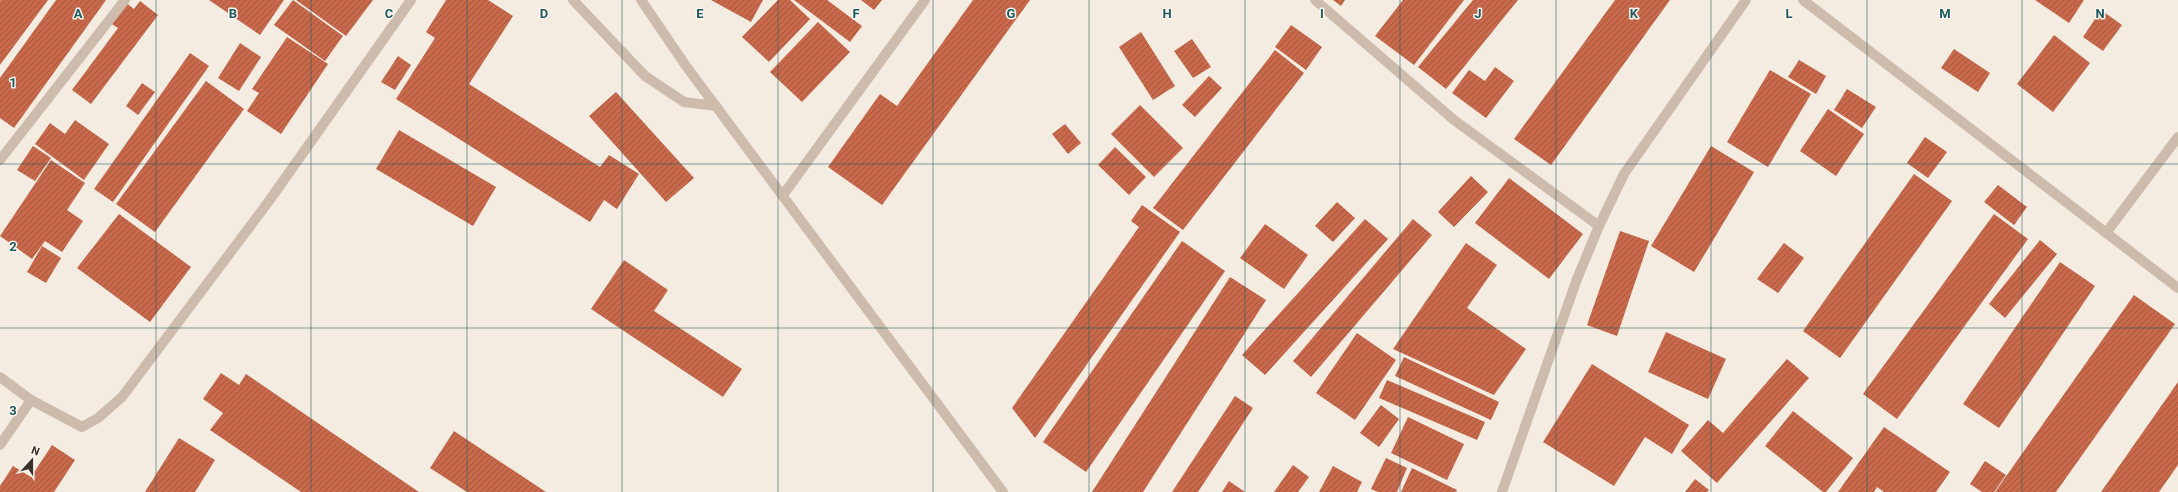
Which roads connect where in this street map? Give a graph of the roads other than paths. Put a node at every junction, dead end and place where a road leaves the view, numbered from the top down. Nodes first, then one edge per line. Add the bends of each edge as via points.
1 (125, 0) edge
2 (412, 0) edge
3 (573, 0) edge
4 (641, 0) edge
5 (925, 0) edge
6 (1315, 0) edge
7 (1746, 0) edge
8 (1803, 0) edge
9 (716, 106) junction
10 (2178, 137) edge
11 (0, 160) edge
12 (783, 195) junction
13 (1599, 226) junction
14 (2106, 233) junction
15 (2178, 288) edge
16 (0, 376) edge
17 (31, 400) junction
18 (0, 445) edge
19 (1003, 492) edge
20 (1502, 492) edge

1 - 11 street
2 - 17 street via 268,201 122,397 98,418 82,427
3 - 9 street via 646,76 684,102
4 - 9 street
5 - 12 street
6 - 13 street via 1454,120
7 - 13 street via 1624,174
8 - 14 street
9 - 12 street
10 - 14 street
12 - 19 street
13 - 20 street via 1577,279
14 - 15 street
16 - 17 street
17 - 18 street

